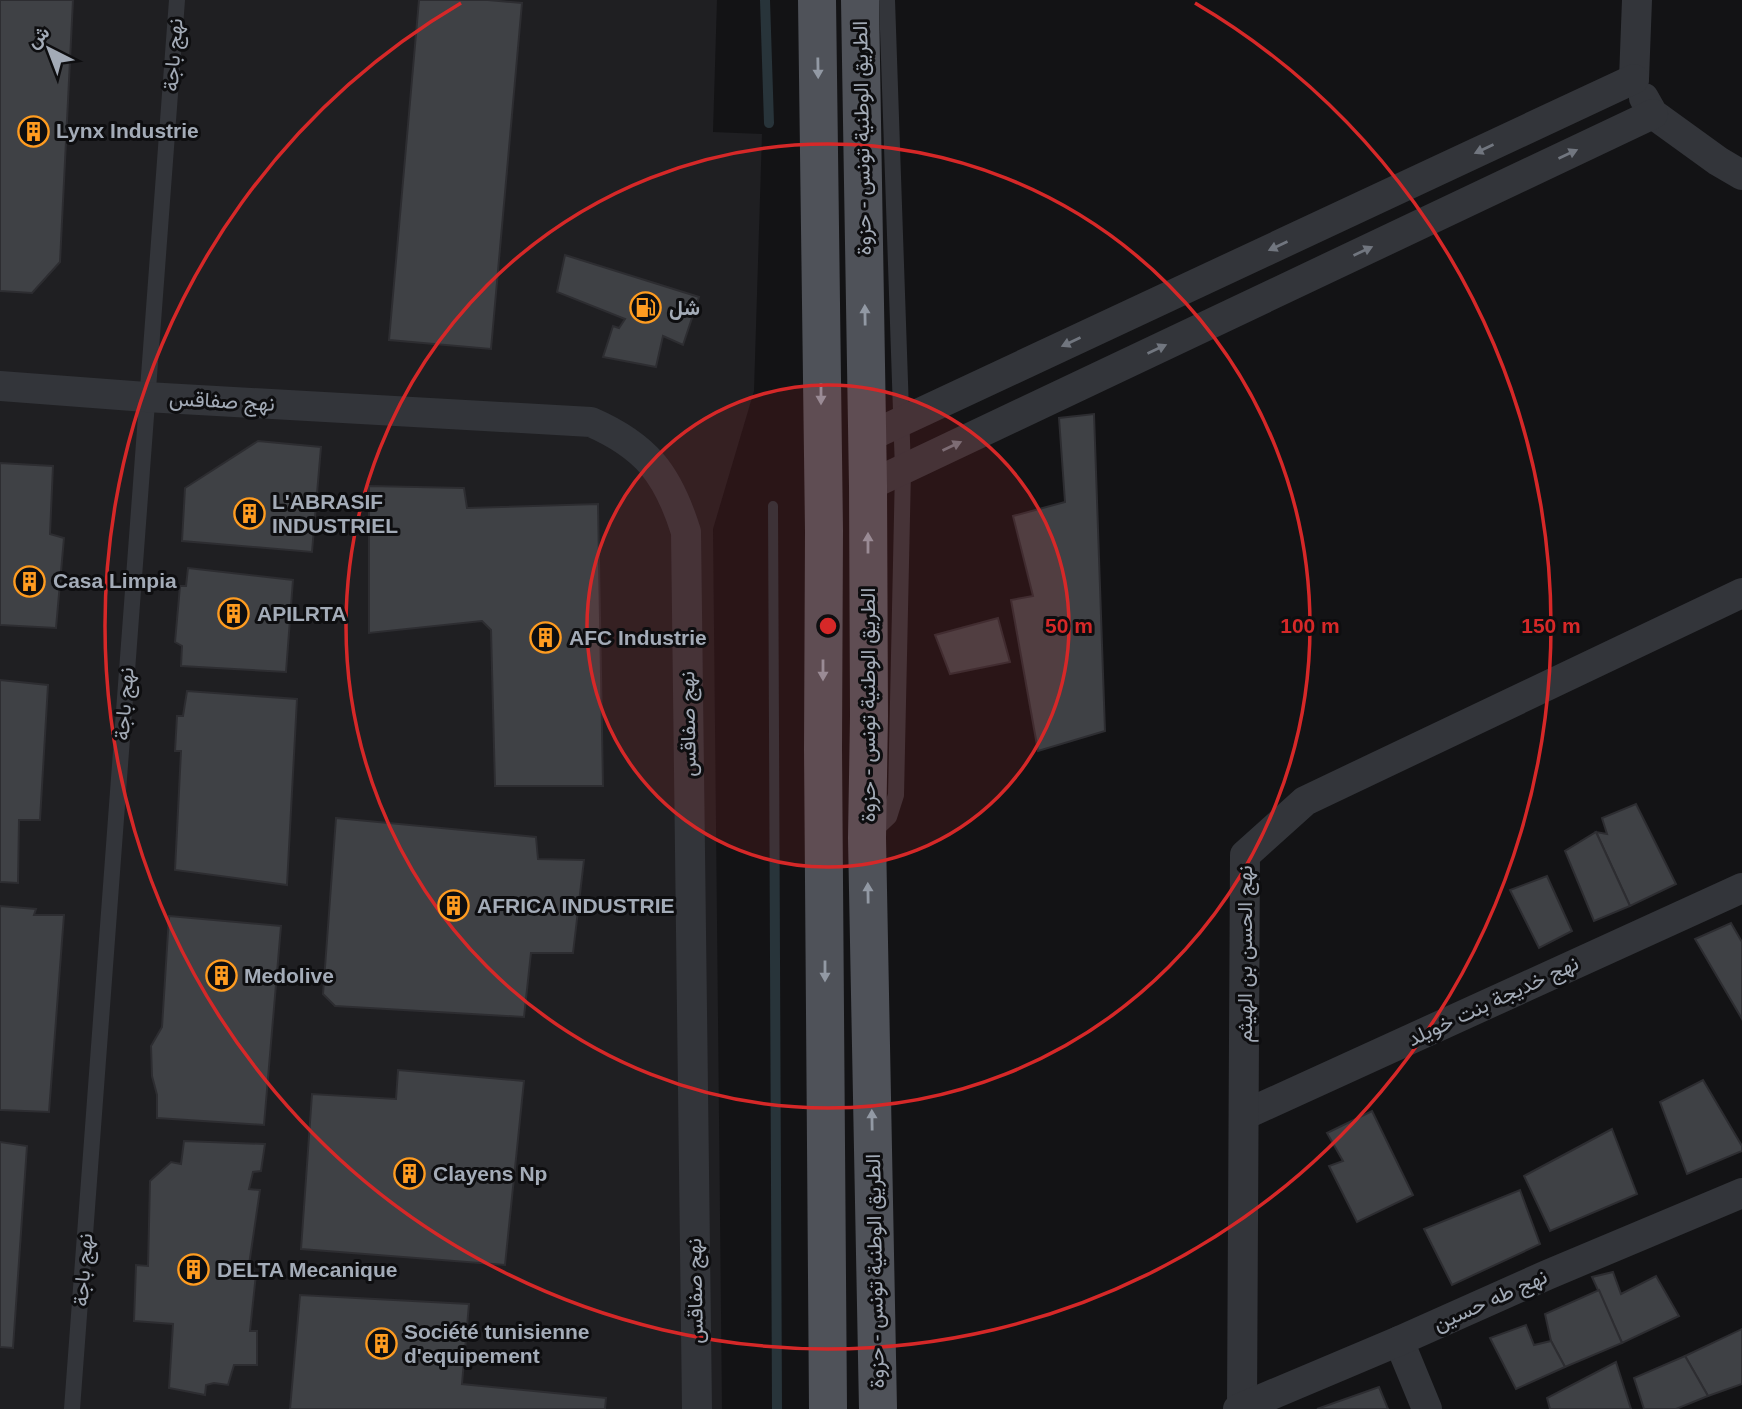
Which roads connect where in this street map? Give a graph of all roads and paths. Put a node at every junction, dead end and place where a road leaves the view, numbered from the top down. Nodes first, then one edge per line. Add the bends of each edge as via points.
1 (177, 0) edge
2 (817, 0) edge
3 (860, 0) edge
4 (887, 0) edge
5 (1637, 0) edge
6 (1634, 79) junction
7 (1653, 114) junction
8 (1742, 175) edge
9 (0, 386) edge
10 (146, 397) junction
11 (901, 422) junction
12 (866, 438) junction
13 (903, 470) junction
14 (868, 486) junction
15 (1742, 593) edge
16 (867, 838) junction
17 (1742, 888) edge
18 (1244, 1115) junction
19 (1742, 1193) edge
20 (1399, 1341) junction
21 (1240, 1408) edge
22 (72, 1409) edge
23 (696, 1409) edge
24 (828, 1409) edge
25 (878, 1409) edge
26 (1427, 1409) edge

1 - 10 lane, نهج باجة
2 -> 24 main road, الطريق الوطنية تونس - حزوة
12 -> 3 main road, الطريق الوطنية تونس - حزوة
4 - 11 lane
5 - 6 street
6 - 7 street
6 -> 11 street
7 - 8 street
13 -> 7 street
9 - 10 street, نهج صفاقس
10 - 22 lane, نهج باجة
10 - 23 street, نهج صفاقس via 590,422 636,448 658,469 676,499 686,532
11 - 12 street
11 - 13 lane
12 - 14 main road, الطريق الوطنية تونس - حزوة
13 - 14 street
13 - 16 lane via 896,795 889,817
16 -> 14 main road, الطريق الوطنية تونس - حزوة
15 - 18 street, نهج الحسن بن الهيثم via 1306,801 1245,855
25 -> 16 main road, الطريق الوطنية تونس - حزوة
17 - 18 street, نهج خديجة بنت خويلد
18 - 21 street, نهج الحسن بن الهيثم
19 - 20 street, نهج طه حسين
20 - 21 street, نهج طه حسين
20 - 26 street

